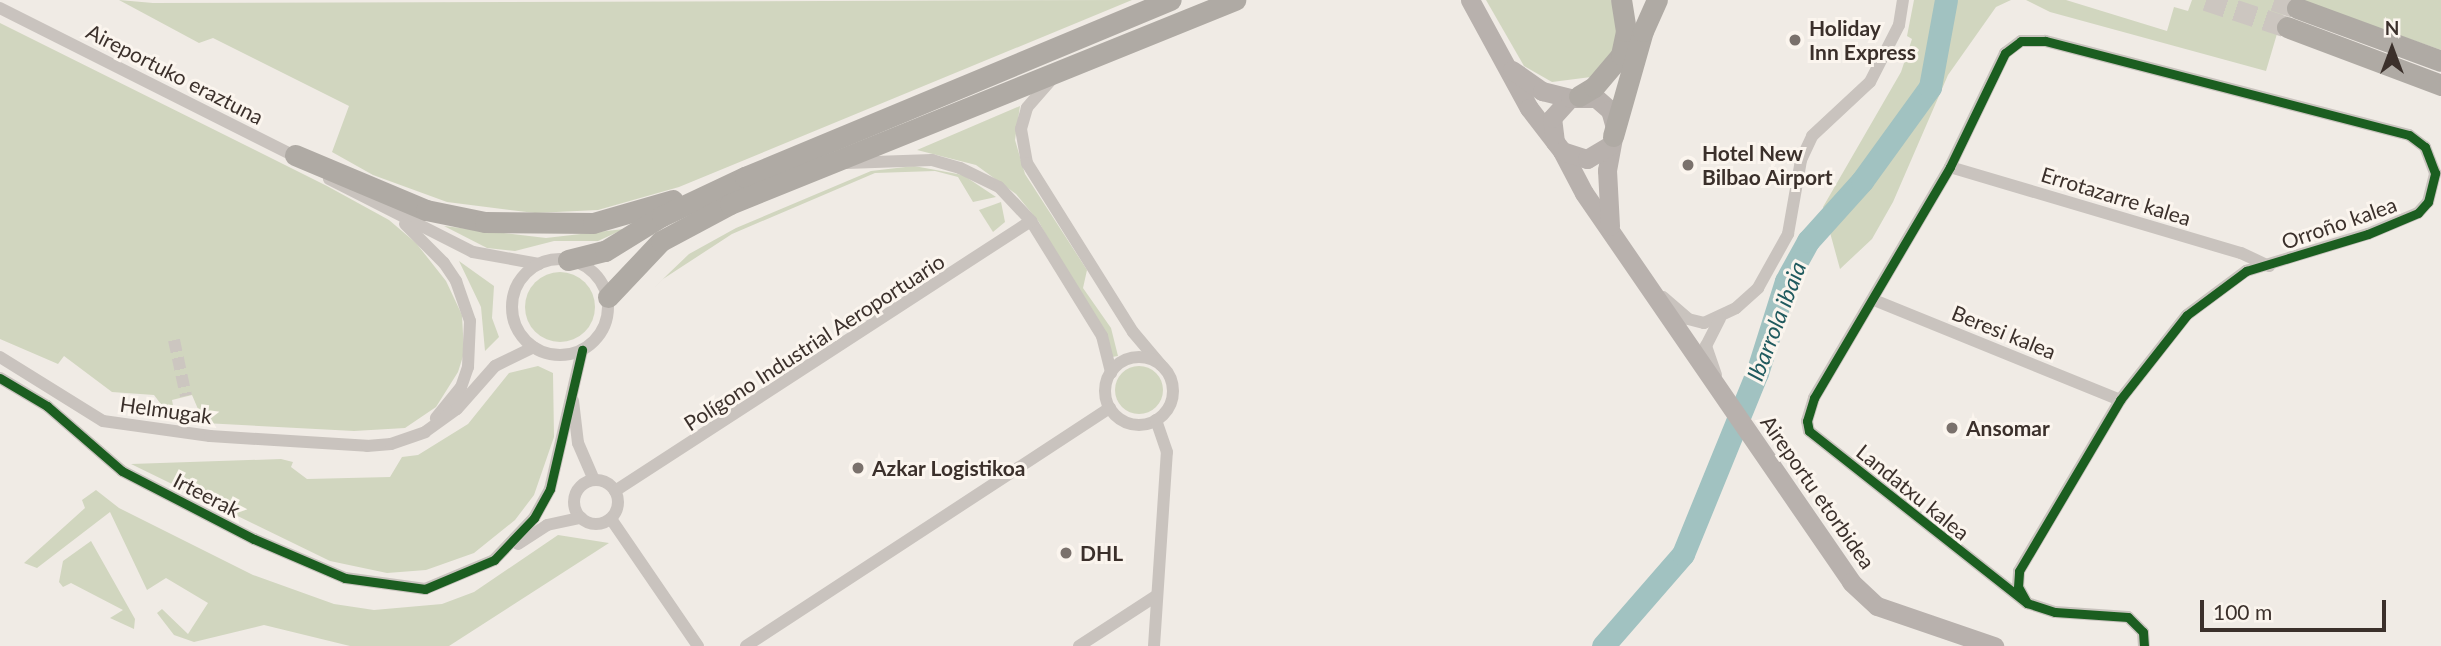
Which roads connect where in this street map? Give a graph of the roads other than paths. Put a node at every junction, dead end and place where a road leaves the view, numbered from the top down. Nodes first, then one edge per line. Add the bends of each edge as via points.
1 (1171, 0) edge
2 (1235, 0) edge
3 (1470, 0) edge
4 (1620, 0) edge
5 (1657, 0) edge
6 (1903, 0) edge
7 (0, 8) edge
8 (2297, 8) tunnel mouth
9 (2287, 27) tunnel mouth
10 (2441, 61) edge
11 (1073, 62) junction
12 (1508, 66) junction
13 (2441, 85) edge
14 (1574, 97) junction
15 (1611, 140) junction
16 (1559, 147) junction
17 (295, 155) junction
18 (831, 163) junction
19 (1950, 167) junction
20 (745, 177) junction
21 (393, 213) junction
22 (1031, 221) junction
23 (1610, 227) junction
24 (568, 260) junction
25 (539, 264) junction
26 (2269, 266) junction
27 (1652, 287) junction
28 (608, 297) junction
29 (1874, 300) junction
30 (1720, 318) junction
31 (534, 347) junction
32 (582, 350) junction
33 (0, 356) edge
34 (1161, 365) junction
35 (1111, 373) junction
36 (0, 379) edge
37 (573, 386) junction
38 (2120, 400) junction
39 (1110, 408) junction
40 (1733, 410) junction
41 (1156, 421) junction
42 (425, 432) junction
43 (594, 480) junction
44 (615, 491) junction
45 (581, 518) junction
46 (611, 519) junction
47 (494, 560) junction
48 (1156, 596) junction
49 (2027, 603) junction
50 (698, 646) edge
51 (746, 646) edge
52 (1079, 646) edge
53 (1154, 646) edge
54 (1994, 646) edge
55 (2144, 646) edge

1 - 20 highway
2 - 11 highway
3 - 12 main road, Aireportu etorbidea
4 - 14 highway via 1626,31 1621,55 1594,86
5 - 15 highway via 1643,31
6 - 30 street via 1895,35 1870,82 1812,136 1801,160 1788,234 1770,271 1758,288
7 - 17 street, Aireportuko eraztuna
8 - 10 highway
9 - 13 highway
11 - 18 highway
11 - 34 street via 1041,87 1027,108 1021,147 1037,185 1133,332
12 - 14 main road via 1542,91
12 - 16 main road, Aireportu etorbidea via 1529,108
14 - 15 main road via 1604,103 1614,118
14 - 16 main road via 1552,118
15 - 16 main road via 1587,159
15 - 23 main road
16 - 23 main road, Aireportu etorbidea via 1584,193
17 - 20 highway via 426,209 517,225 593,223
17 - 21 street, Aireportuko eraztuna
18 - 22 street via 922,160 960,168 999,187
18 - 28 highway via 678,229 642,258
19 - 26 street, Errotazarre kalea via 2241,253
19 - 26 street, Orroño kalea via 2005,52 2031,40 2409,135 2425,147 2435,173 2428,202 2418,213
19 - 29 street
20 - 24 highway via 662,216 620,244
21 - 25 street via 472,252
21 - 42 street via 426,243 456,281 472,335 461,387
22 - 35 street via 1102,336
22 - 44 street, Polígono Industrial Aeroportuario
23 - 27 main road, Aireportu etorbidea
24 - 25 street
24 - 28 street via 598,277
25 - 31 street via 520,281 512,304 517,329
26 - 38 street, Orroño kalea via 2246,271 2187,315
27 - 30 street via 1688,319 1704,323
27 - 40 main road, Aireportu etorbidea
28 - 32 street via 601,334
29 - 38 street, Beresi kalea
29 - 49 street, Landatxu kalea via 1809,407 1810,431
30 - 40 street via 1706,346
31 - 32 street via 566,355
31 - 42 street, Helmugak via 495,366 457,409
32 - 37 street
33 - 42 street, Helmugak via 103,421 303,444 391,444
34 - 35 street via 1136,358
34 - 41 street via 1173,394 1165,414
35 - 39 street via 1106,390
36 - 47 street, Irteerak via 47,406 122,471 254,539 345,578 425,589
37 - 43 street via 578,443
37 - 47 street via 550,489 534,518
38 - 49 street, Orroño kalea via 2019,571 2018,587
39 - 41 street via 1126,422
39 - 51 street
40 - 54 main road, Aireportu etorbidea via 1832,558 1877,606
41 - 48 street via 1167,452
43 - 44 street
43 - 45 street via 575,495
44 - 46 street via 618,506
45 - 46 street via 596,524
45 - 47 street via 547,525
46 - 50 street
48 - 52 street
48 - 53 street
49 - 55 street via 2055,612 2128,617 2143,632

